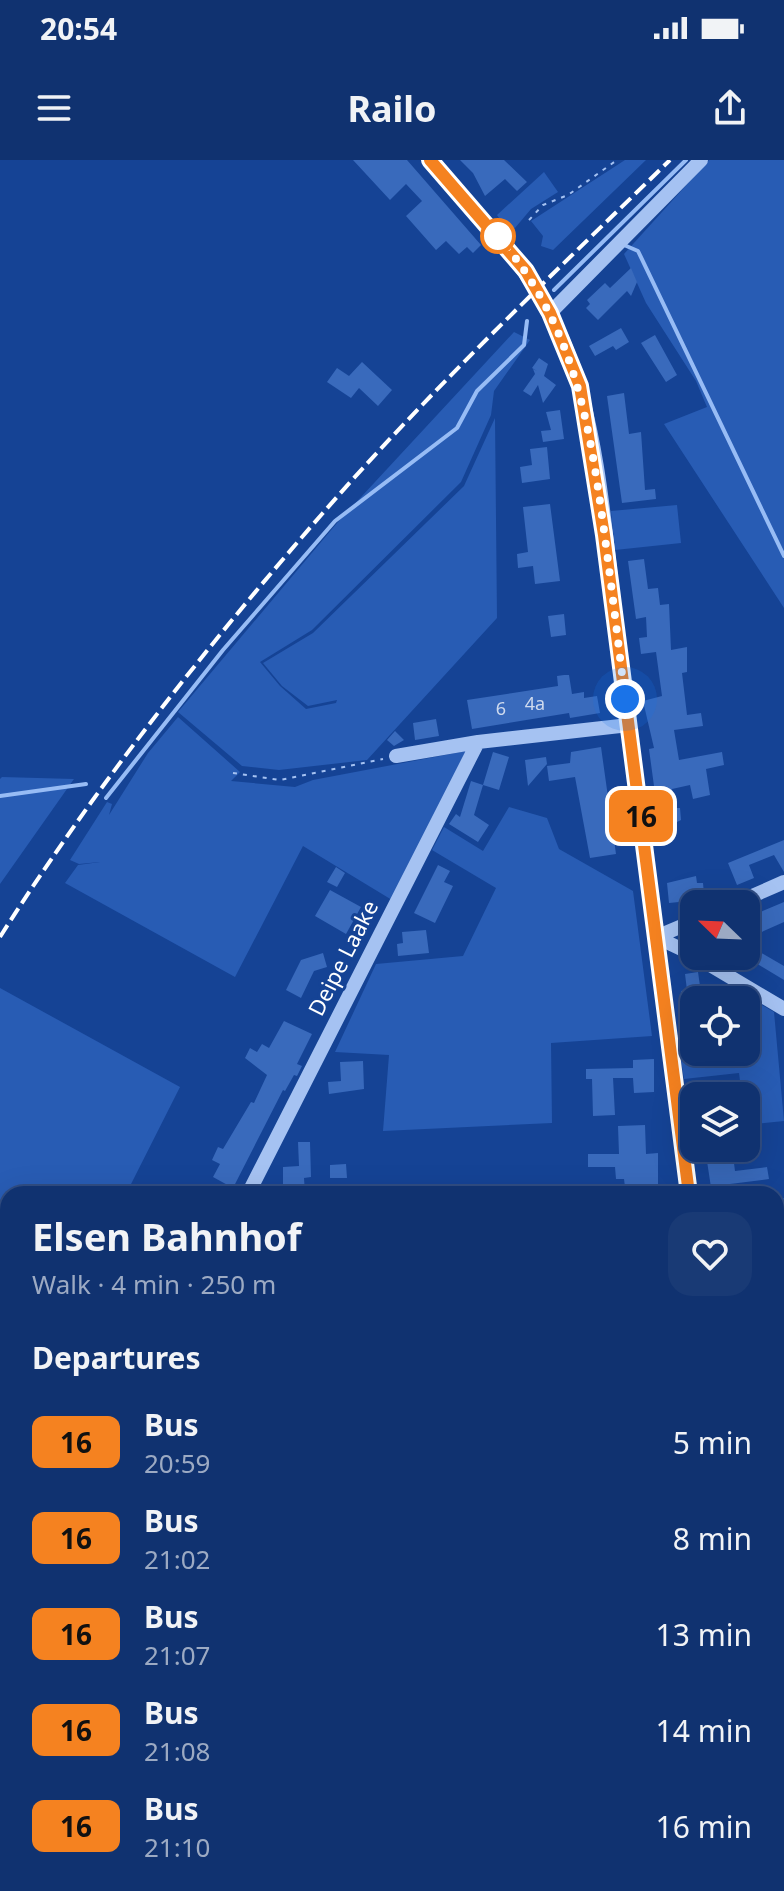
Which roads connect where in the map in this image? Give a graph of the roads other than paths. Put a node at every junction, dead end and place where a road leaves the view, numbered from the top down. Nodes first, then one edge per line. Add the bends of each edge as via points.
1 (430, 160) edge
2 (701, 160) edge
3 (550, 313) junction
4 (629, 725) junction
5 (478, 742) junction
6 (396, 756) road end
7 (784, 882) edge
8 (760, 893) edge
9 (680, 927) edge
10 (656, 937) junction
11 (680, 949) edge
12 (719, 970) edge
13 (784, 1009) edge
14 (252, 1186) edge
15 (688, 1186) edge

1 - 3 street via 514,255
2 - 3 street
3 - 4 street via 580,386 591,442
4 - 5 street
4 - 10 street
5 - 6 street
5 - 14 street, Deipe Laake
7 - 8 street
9 - 10 street
10 - 11 street
10 - 15 street
12 - 13 street

